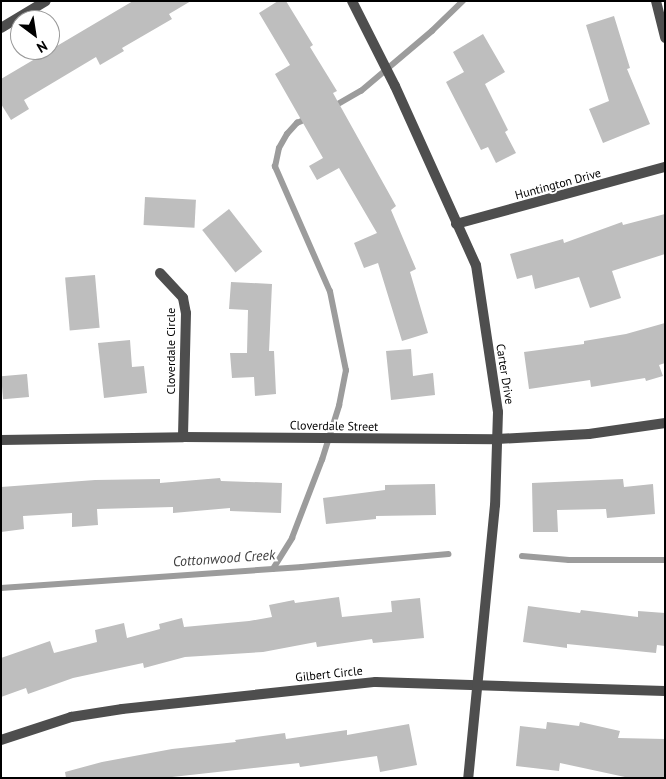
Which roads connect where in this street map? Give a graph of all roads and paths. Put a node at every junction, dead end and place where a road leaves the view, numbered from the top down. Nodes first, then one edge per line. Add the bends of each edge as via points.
1 (46, 1) edge
2 (352, 1) edge
3 (656, 1) edge
4 (1, 28) edge
5 (665, 38) edge
6 (665, 167) edge
7 (456, 224) junction
8 (160, 274) dead end
9 (665, 423) edge
10 (183, 437) junction
11 (497, 439) junction
12 (1, 440) edge
13 (476, 684) junction
14 (665, 691) edge
15 (1, 740) edge
16 (468, 778) edge

1 - 4 street
2 - 7 street, Carter Drive via 395,86
3 - 5 street
6 - 7 street, Huntington Drive
7 - 11 street, Carter Drive via 476,265 498,412
8 - 10 street, Cloverdale Circle via 183,298 186,313
9 - 11 street, Cloverdale Street via 589,434
10 - 11 street, Cloverdale Street
10 - 12 street, Cloverdale Street
11 - 13 street, Carter Drive via 493,528
13 - 14 street, Gilbert Circle
13 - 15 street, Gilbert Circle via 376,682 122,709 71,717
13 - 16 street, Carter Drive

